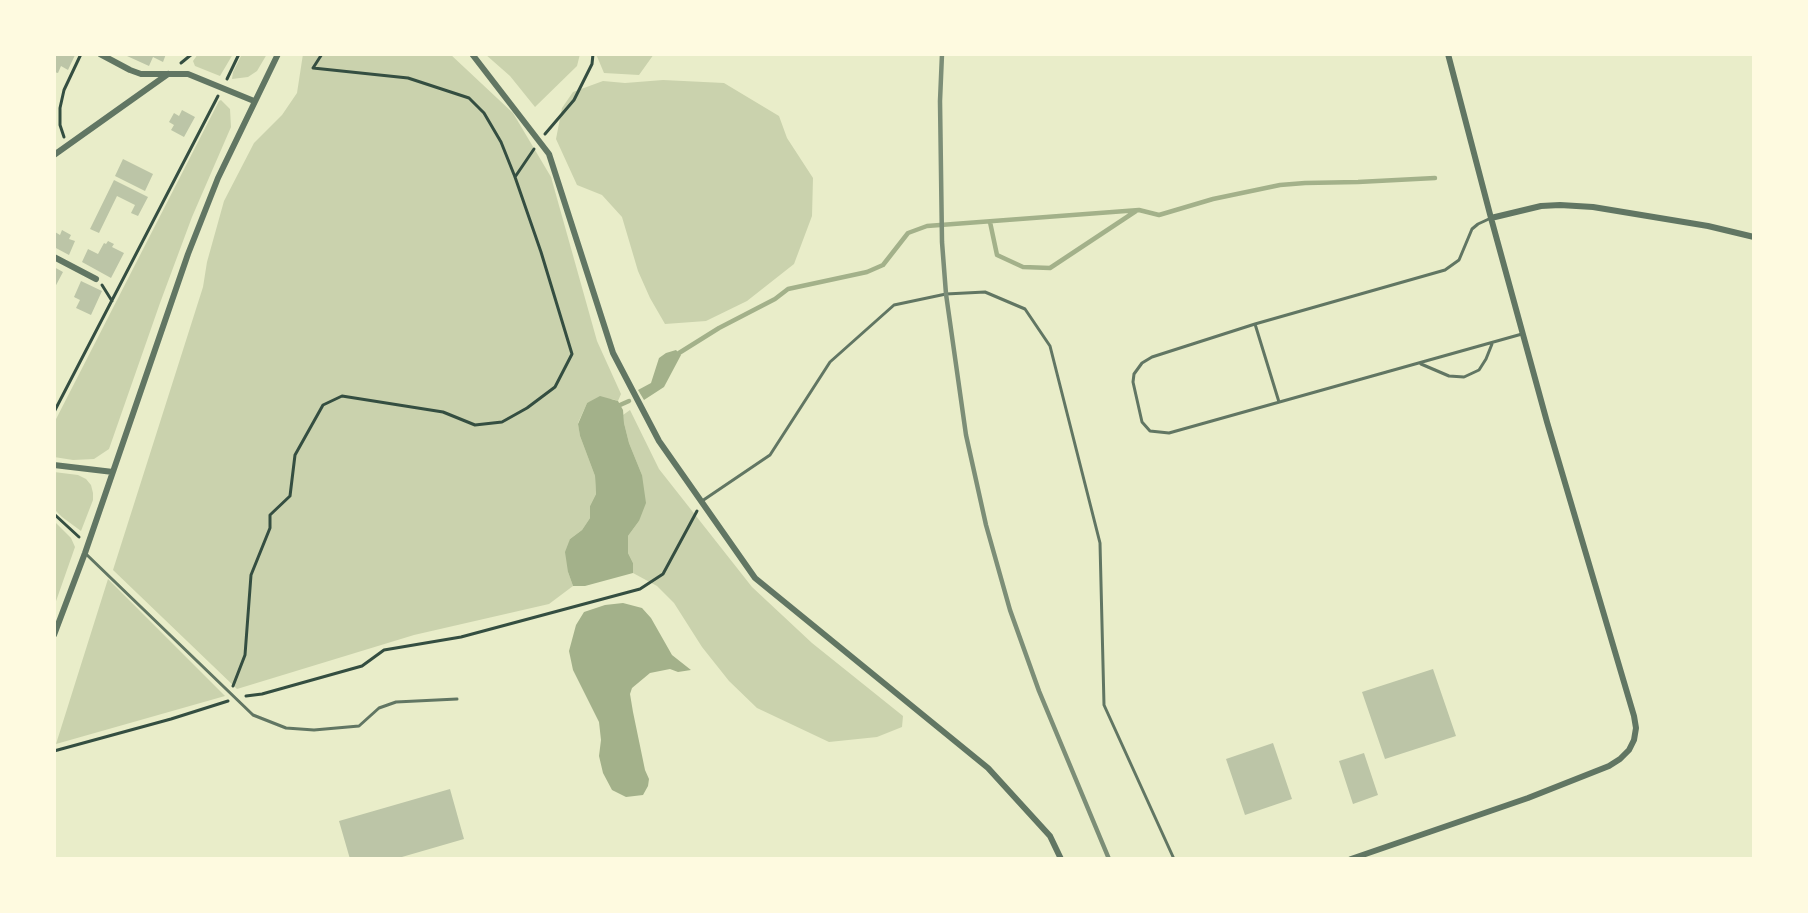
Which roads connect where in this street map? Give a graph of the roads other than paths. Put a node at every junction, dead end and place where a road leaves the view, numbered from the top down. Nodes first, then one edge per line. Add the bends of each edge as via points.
1 (100, 54) edge
2 (278, 54) edge
3 (472, 54) edge
4 (1448, 54) edge
5 (168, 74) junction
6 (254, 101) junction
7 (54, 155) edge
8 (1491, 218) junction
9 (1754, 237) edge
10 (54, 256) edge
11 (96, 279) road end
12 (1255, 324) junction
13 (1523, 334) junction
14 (1492, 342) junction
15 (1419, 363) junction
16 (1279, 402) junction
17 (54, 465) edge
18 (113, 472) junction
19 (702, 501) junction
20 (85, 553) junction
21 (54, 634) edge
22 (458, 699) dead end
23 (1061, 859) edge
24 (1174, 859) edge
25 (1351, 859) edge

1 - 5 street via 141,74
2 - 6 street
3 - 19 street via 549,154 613,352 659,441
4 - 8 street
5 - 6 street via 188,74
5 - 7 street
6 - 18 street via 188,254
8 - 9 street via 1541,206 1593,207
8 - 12 lane via 1472,229 1459,260 1445,270
8 - 13 street
10 - 11 street
12 - 16 lane
12 - 16 lane via 1142,363 1133,382 1142,422 1150,431 1169,433
13 - 14 lane
13 - 25 street via 1634,716 1634,740 1629,750 1609,766
14 - 15 lane
14 - 15 lane via 1479,370 1464,377 1449,376
15 - 16 lane
17 - 18 street
18 - 20 street
19 - 23 street via 755,579 988,768 1050,836
19 - 24 lane via 770,454 830,362 894,305 946,294 985,292 1025,309 1050,346 1100,543 1104,705
20 - 21 street
20 - 22 lane via 253,715 286,728 359,726 379,708 396,702

